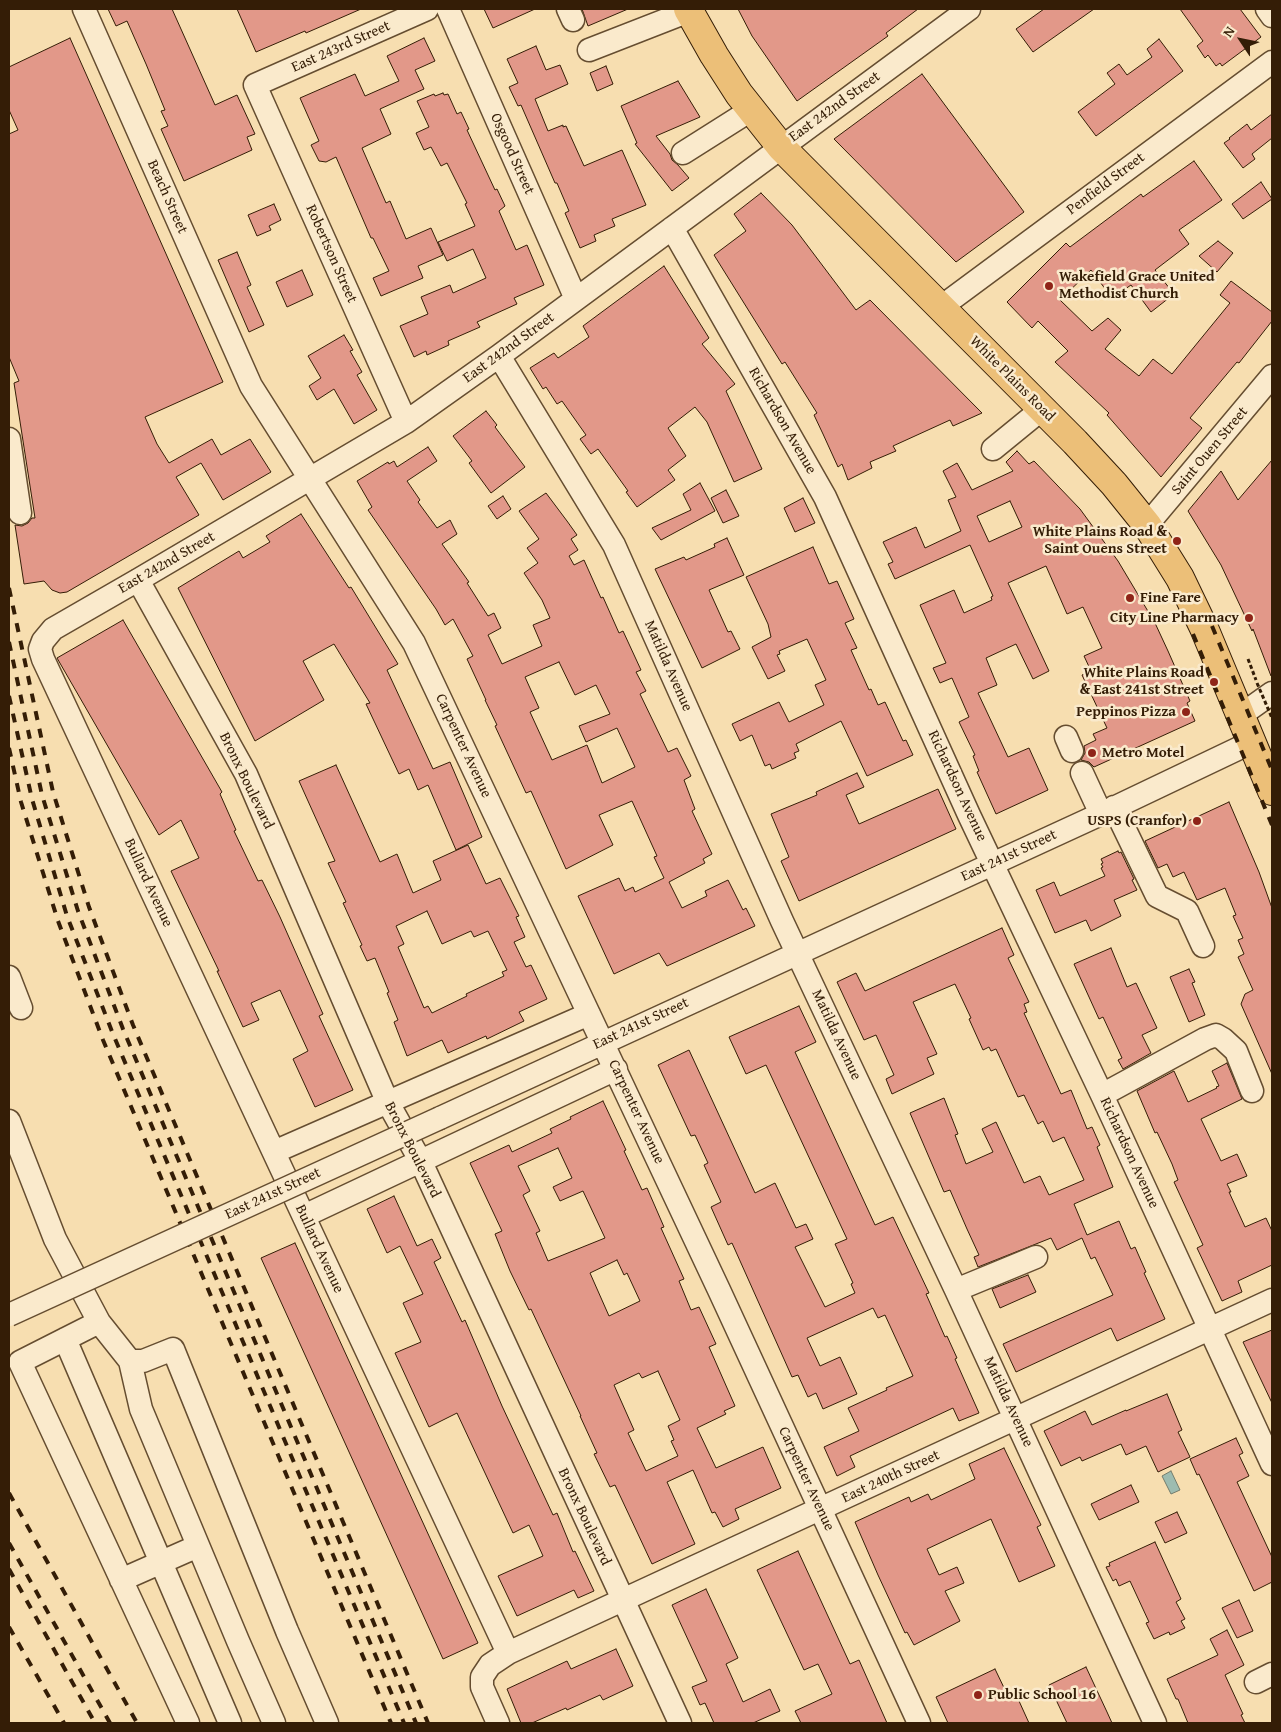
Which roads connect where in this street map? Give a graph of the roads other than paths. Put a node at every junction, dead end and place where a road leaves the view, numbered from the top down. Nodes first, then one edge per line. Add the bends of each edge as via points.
1 (84, 9) edge
2 (426, 9) edge
3 (448, 9) edge
4 (969, 9) edge
5 (1267, 9) edge
6 (689, 10) edge
7 (1272, 16) edge
8 (589, 50) dead end
9 (1272, 62) edge
10 (255, 86) joint
11 (751, 110) junction
12 (781, 147) junction
13 (683, 153) dead end
14 (672, 228) junction
15 (576, 299) junction
16 (941, 307) junction
17 (499, 356) junction
18 (1272, 376) edge
19 (250, 386) joint
20 (1042, 409) junction
21 (406, 422) junction
22 (9, 439) edge
23 (993, 449) dead end
24 (310, 480) junction
25 (20, 513) dead end
26 (1147, 525) junction
27 (138, 580) junction
28 (43, 659) joint
29 (1265, 688) edge
30 (1241, 715) junction
31 (1262, 738) edge
32 (1082, 773) dead end
33 (1272, 792) edge
34 (1107, 810) junction
35 (992, 863) junction
36 (1203, 946) dead end
37 (797, 953) junction
38 (9, 978) edge
39 (21, 1008) dead end
40 (589, 1014) junction
41 (603, 1042) junction
42 (616, 1069) junction
43 (1252, 1091) dead end
44 (1102, 1095) junction
45 (387, 1101) junction
46 (9, 1121) edge
47 (274, 1152) junction
48 (420, 1162) junction
49 (304, 1216) junction
50 (1036, 1257) dead end
51 (956, 1290) junction
52 (1272, 1300) edge
53 (9, 1315) edge
54 (99, 1322) junction
55 (1210, 1328) junction
56 (66, 1339) junction
57 (130, 1362) junction
58 (1016, 1419) junction
59 (1272, 1464) edge
60 (820, 1510) junction
61 (198, 1546) junction
62 (162, 1562) junction
63 (121, 1580) junction
64 (622, 1600) junction
65 (508, 1653) junction
66 (188, 1723) edge
67 (230, 1723) edge
68 (274, 1723) edge
69 (326, 1723) edge
70 (498, 1723) edge
71 (680, 1723) edge
72 (919, 1723) edge
73 (1155, 1723) edge

1 - 19 street, Beach Street
2 - 10 street, East 243rd Street
3 - 15 street, Osgood Street
4 - 12 street, East 242nd Street
5 - 7 street
6 - 8 street
6 - 11 main road, White Plains Road via 718,62
9 - 16 street, Penfield Street
10 - 21 street, Robertson Street
11 - 12 main road, White Plains Road
11 - 13 street
12 - 14 street, East 242nd Street
12 - 16 main road, White Plains Road
14 - 15 street, East 242nd Street
14 - 35 street, Richardson Avenue via 825,497
15 - 17 street, East 242nd Street
16 - 20 main road, White Plains Road
17 - 21 street, East 242nd Street
17 - 37 street, Matilda Avenue via 614,545
18 - 26 street, Saint Ouen Street
19 - 24 street, Carpenter Avenue
20 - 23 street
20 - 26 main road, White Plains Road via 1114,484
21 - 24 street, East 242nd Street
22 - 25 street
24 - 27 street, East 242nd Street
24 - 40 street, Carpenter Avenue via 414,643
26 - 30 main road, White Plains Road via 1192,602
27 - 28 street, East 242nd Street via 53,629 40,649
27 - 45 street, Bronx Boulevard via 246,774
28 - 47 street, Bullard Avenue
29 - 30 street
30 - 31 main road, White Plains Road
31 - 33 main road, White Plains Road
31 - 34 street, East 241st Street
32 - 34 street
34 - 35 street, East 241st Street
34 - 36 street via 1157,896 1187,911
35 - 37 street, East 241st Street
35 - 44 street, Richardson Avenue
37 - 41 street, East 241st Street
37 - 51 street, Matilda Avenue
38 - 39 street
40 - 41 street, Carpenter Avenue
40 - 45 street, East 241st Street
41 - 42 street, Carpenter Avenue
41 - 53 street, East 241st Street, bridge
42 - 48 street, East 241st Street
42 - 60 street, Carpenter Avenue
43 - 44 street via 1236,1051 1216,1035
44 - 55 street, Richardson Avenue
45 - 47 street, East 241st Street
45 - 48 street, Bronx Boulevard
46 - 54 street via 55,1239
47 - 49 street, Bullard Avenue
48 - 49 street, East 241st Street
48 - 64 street, Bronx Boulevard
49 - 65 street, Bullard Avenue
50 - 51 street
51 - 58 street, Matilda Avenue
52 - 55 street, East 240th Street
54 - 56 street
54 - 57 street
55 - 58 street, East 240th Street
55 - 59 street, Richardson Avenue
56 - 62 street
56 - 63 street via 20,1362
57 - 61 street via 141,1409
57 - 69 street via 143,1361 173,1349
58 - 60 street, East 240th Street
58 - 73 street, Matilda Avenue
60 - 64 street, East 240th Street
60 - 72 street, Carpenter Avenue
61 - 62 street
61 - 68 street
62 - 63 street
62 - 67 street
63 - 66 street
64 - 65 street, East 240th Street
64 - 71 street, Bronx Boulevard
65 - 70 street via 490,1665 482,1677 482,1687

